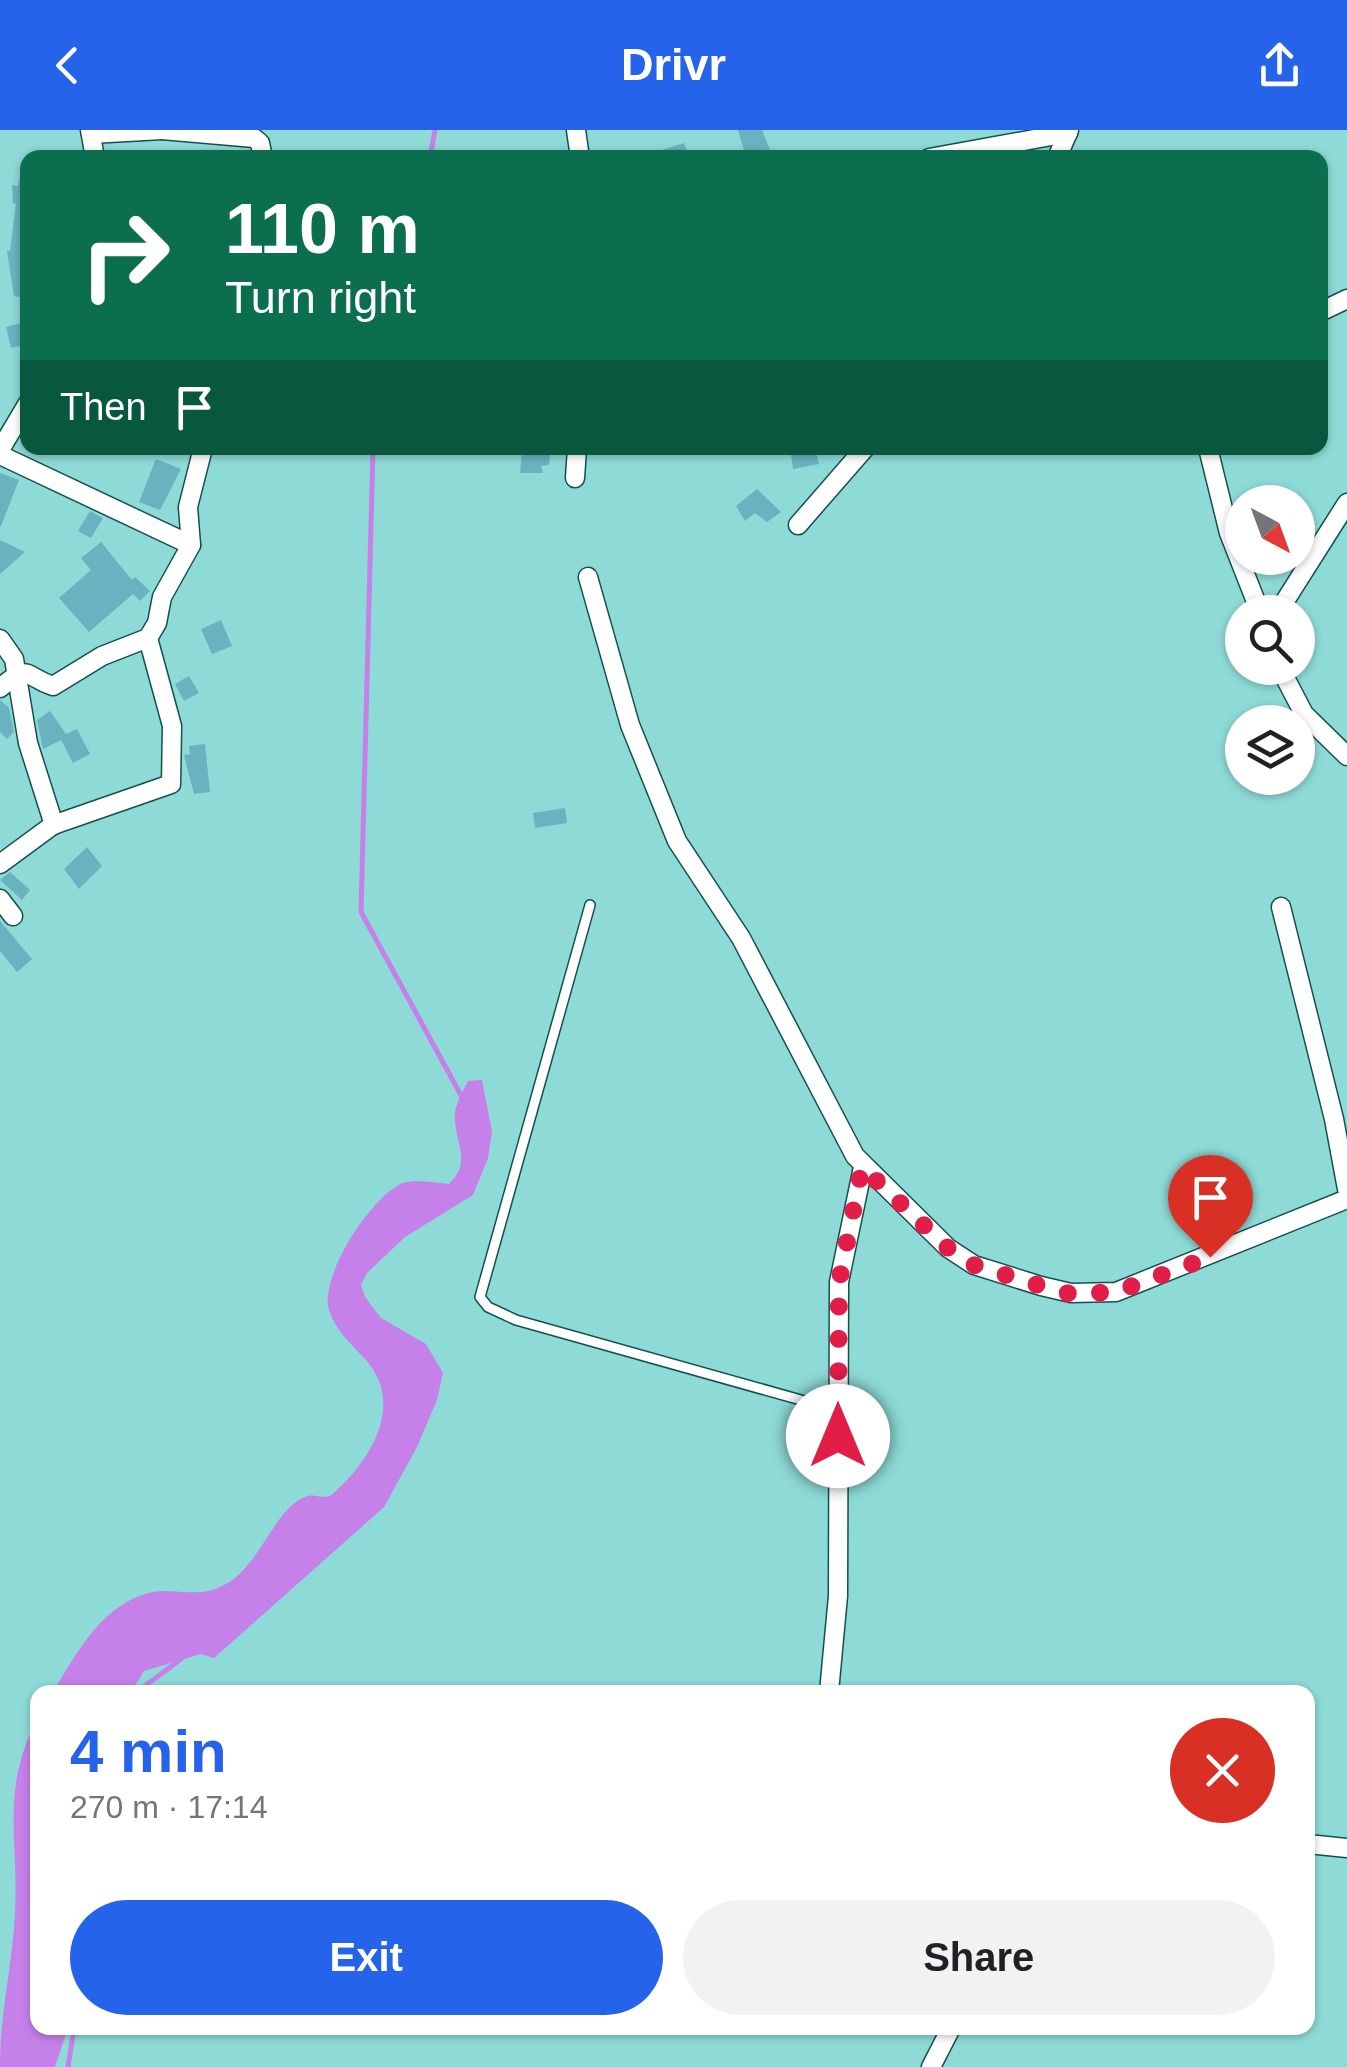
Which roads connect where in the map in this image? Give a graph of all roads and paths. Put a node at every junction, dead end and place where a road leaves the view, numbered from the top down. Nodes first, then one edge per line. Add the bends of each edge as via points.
1 (162, 130) edge
2 (90, 132) edge
3 (1068, 132) edge
4 (261, 150) edge
5 (971, 150) edge
6 (20, 417) edge
7 (0, 453) edge
8 (201, 455) edge
9 (577, 455) edge
10 (858, 455) edge
11 (1210, 455) edge
12 (575, 478) dead end
13 (1347, 503) edge
14 (798, 526) dead end
15 (190, 545) junction
16 (588, 578) dead end
17 (1253, 595) edge
18 (1289, 595) edge
19 (148, 638) junction
20 (0, 639) edge
21 (18, 672) junction
22 (1289, 685) edge
23 (0, 688) edge
24 (1347, 756) edge
25 (54, 825) junction
26 (0, 864) edge
27 (0, 899) edge
28 (590, 906) dead end
29 (1281, 907) dead end
30 (12, 916) dead end
31 (862, 1167) junction
32 (1347, 1189) edge
33 (1347, 1199) edge
34 (838, 1436) junction
35 (830, 1685) edge
36 (1315, 1845) edge
37 (1347, 1848) edge
38 (947, 2035) edge
39 (931, 2067) edge

1 - 2 street
1 - 4 street via 238,134
3 - 5 street
6 - 7 street
7 - 15 street
8 - 15 street via 188,507
9 - 12 street
10 - 14 street
11 - 17 street
13 - 18 street
15 - 19 street
16 - 31 street via 630,725 677,841 741,938
19 - 21 street via 102,656 62,684
19 - 25 street via 172,726 172,784
20 - 21 street
21 - 23 street
21 - 25 street via 28,743
22 - 24 street via 1304,714
25 - 26 street
27 - 30 street
28 - 34 lane via 480,1297 516,1320 808,1402 828,1410
29 - 32 street
31 - 33 street via 974,1265 1071,1294 1116,1292
31 - 34 street via 839,1282
34 - 35 street via 838,1596
36 - 37 street
38 - 39 street

